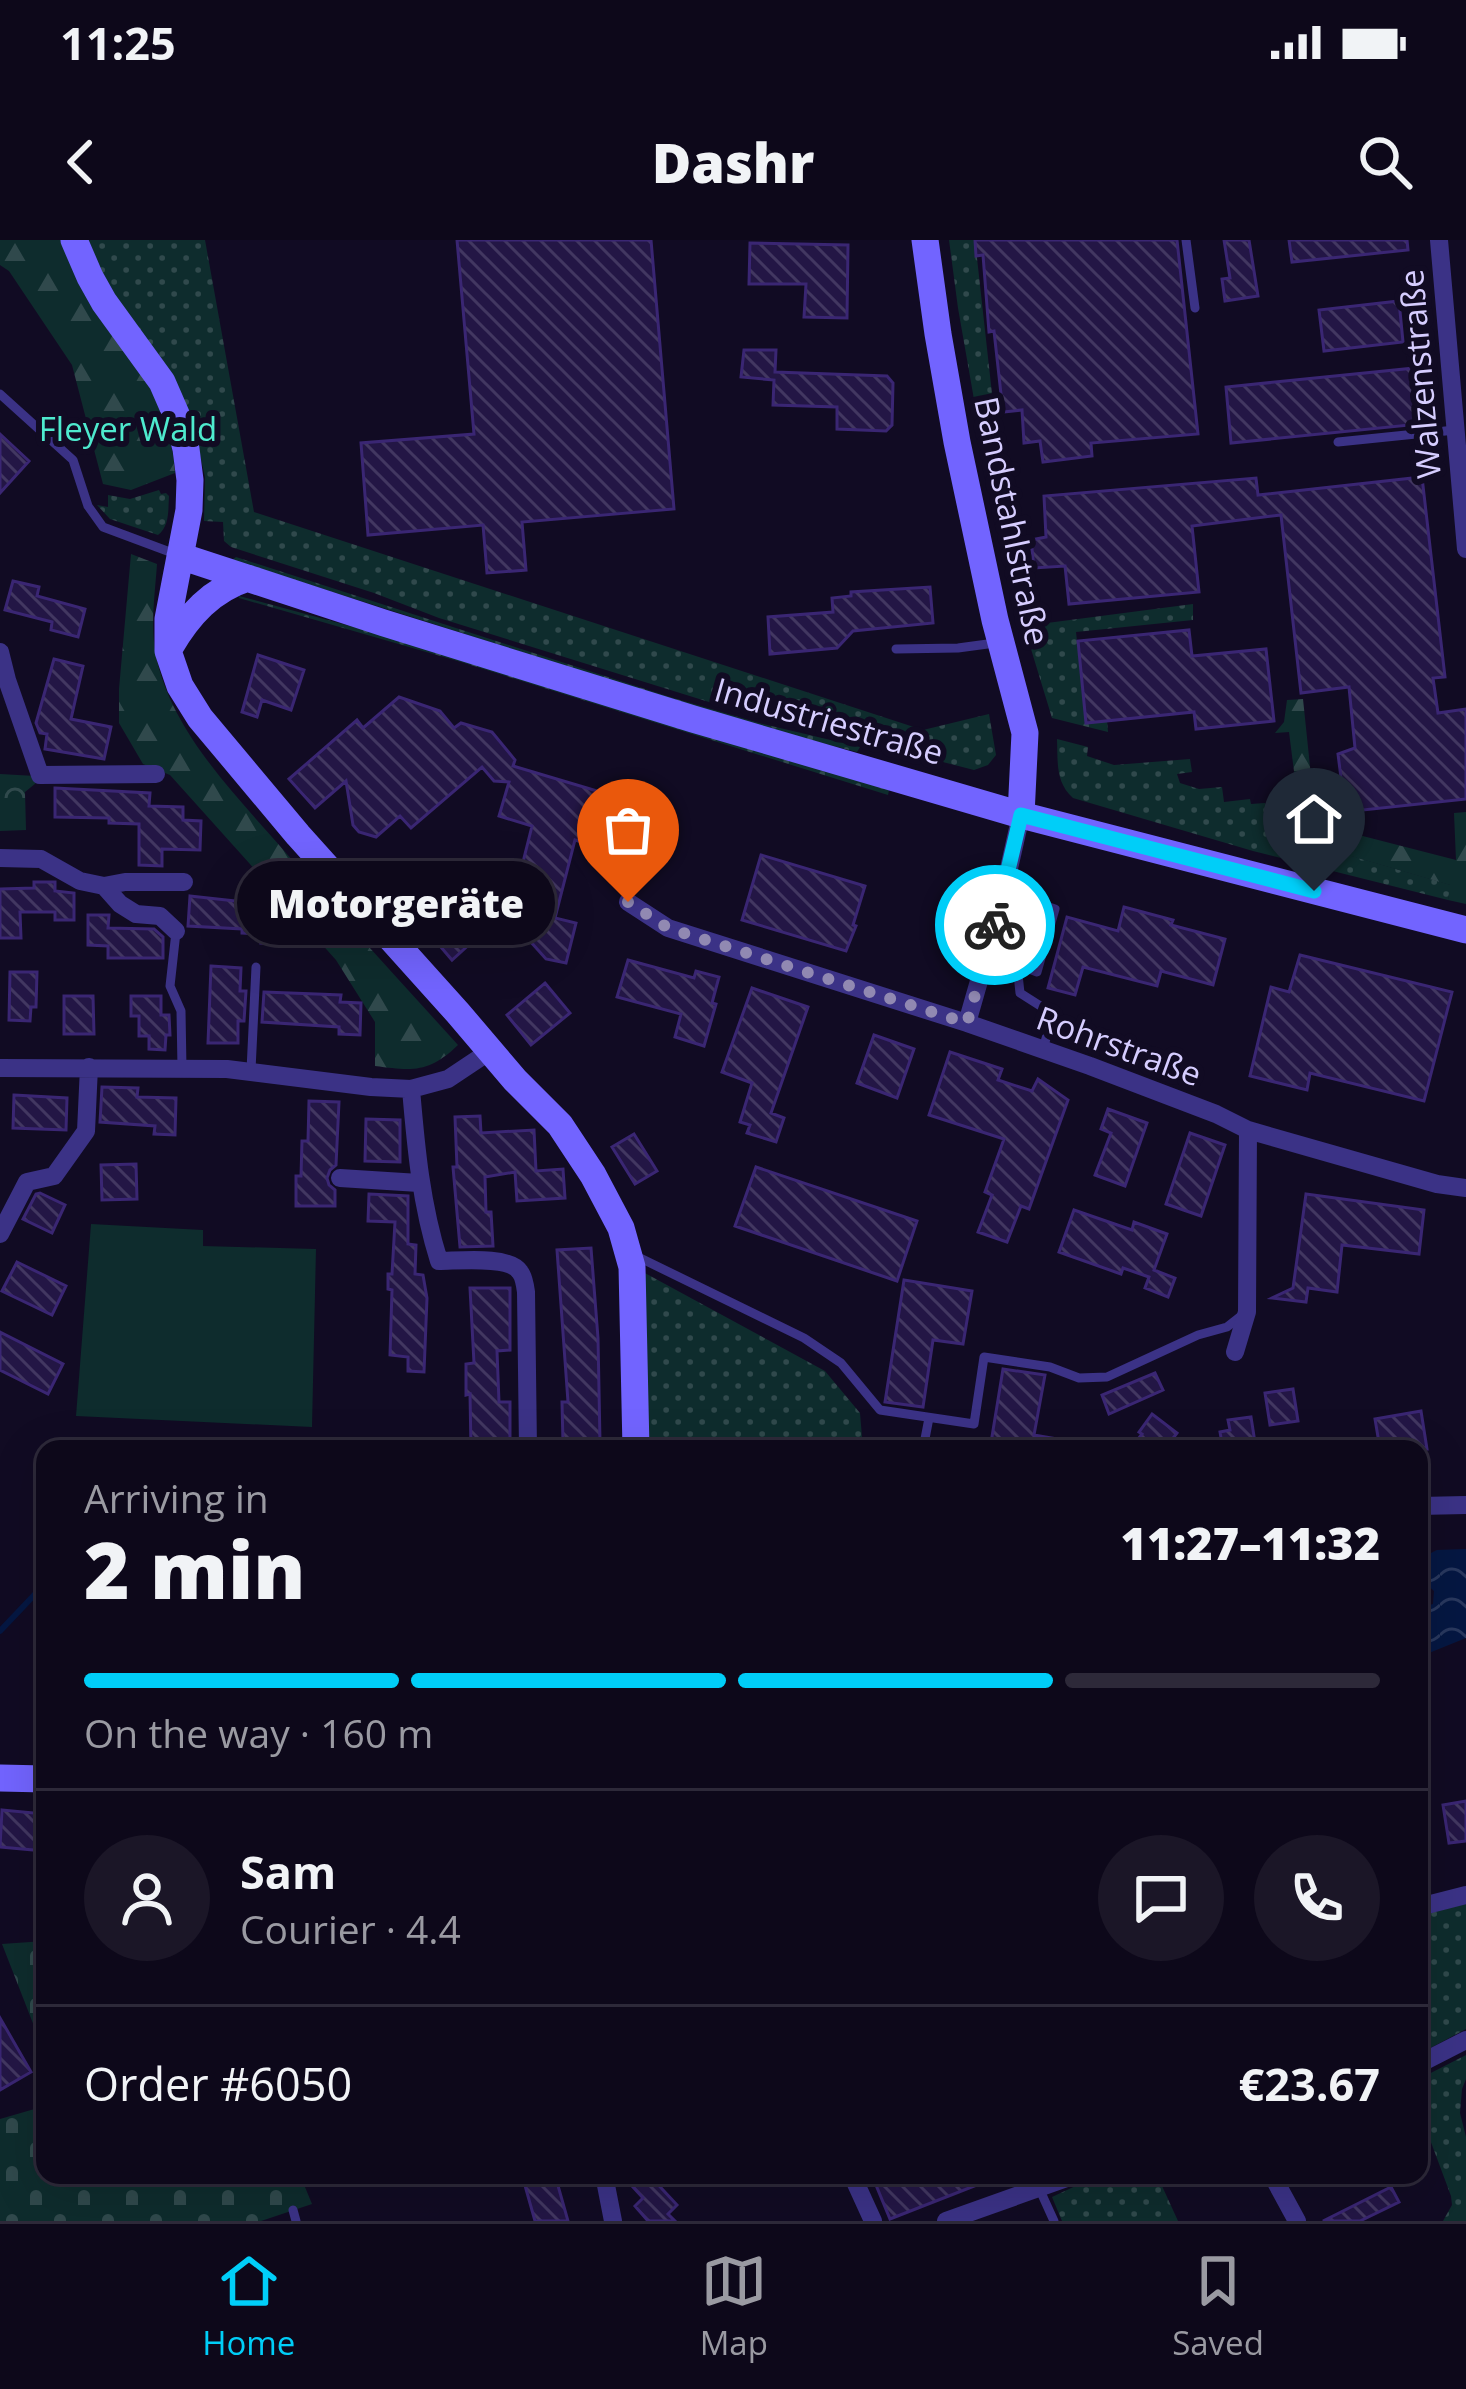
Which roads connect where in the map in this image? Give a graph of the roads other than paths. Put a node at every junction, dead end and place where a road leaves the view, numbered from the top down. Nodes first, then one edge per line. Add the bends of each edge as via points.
1 (74, 240) edge
2 (925, 240) edge
3 (1186, 240) edge
4 (1438, 240) edge
5 (1195, 308) dead end
6 (0, 394) edge
7 (1455, 430) junction
8 (1338, 442) dead end
9 (1464, 506) edge
10 (1466, 549) edge
11 (180, 556) junction
12 (248, 578) junction
13 (1000, 642) junction
14 (896, 649) dead end
15 (168, 651) junction
16 (0, 652) edge
17 (156, 775) dead end
18 (1021, 815) junction
19 (0, 858) edge
20 (162, 882) junction
21 (184, 883) dead end
22 (104, 886) junction
23 (1004, 892) junction
24 (628, 902) dead end
25 (1037, 903) junction
26 (160, 916) junction
27 (1466, 930) edge
28 (176, 931) joint
29 (988, 953) junction
30 (1018, 965) junction
31 (256, 967) dead end
32 (967, 1023) junction
33 (1043, 1049) junction
34 (490, 1051) junction
35 (0, 1067) edge
36 (89, 1067) junction
37 (182, 1068) junction
38 (250, 1070) junction
39 (411, 1089) junction
40 (1248, 1130) junction
41 (340, 1178) dead end
42 (419, 1183) junction
43 (1466, 1188) edge
44 (0, 1234) edge
45 (629, 1252) junction
46 (1247, 1312) junction
47 (1235, 1352) dead end
48 (929, 1418) junction
49 (529, 1440) edge
50 (636, 1440) edge
51 (925, 1440) edge
52 (1466, 1505) edge
53 (1428, 1506) edge
54 (0, 1778) edge
55 (36, 1779) edge
56 (1466, 1894) edge
57 (1428, 1905) edge
58 (1466, 2040) edge
59 (1428, 2060) edge
60 (606, 2184) edge
61 (856, 2184) edge
62 (1050, 2184) edge
63 (1276, 2184) edge
64 (1039, 2188) junction
65 (613, 2221) edge
66 (873, 2221) edge
67 (946, 2221) edge
68 (1054, 2221) edge
69 (1297, 2221) edge

1 - 11 main road via 179,421 190,480
2 - 13 main road, Bandstahlstraße
3 - 5 lane
4 - 7 street, Walzenstraße
6 - 11 lane via 74,460 103,527
7 - 8 lane
7 - 9 street, Walzenstraße
9 - 10 street, Walzenstraße
11 - 12 main road, Industriestraße
11 - 15 main road
12 - 15 main road via 199,606
12 - 18 main road, Industriestraße
13 - 14 lane
13 - 18 main road, Bandstahlstraße via 1025,733
15 - 34 main road via 200,718
16 - 17 street via 40,775
18 - 23 street
18 - 27 main road, Industriestraße
19 - 22 street via 40,859
20 - 21 street
20 - 22 street
20 - 26 street
22 - 26 street via 136,914
23 - 25 lane
23 - 29 street
24 - 32 street, Rohrstraße via 668,928
25 - 30 lane
25 - 30 lane via 1055,909 1037,972
26 - 28 street
28 - 37 lane via 170,986 181,1011
29 - 30 lane
29 - 32 street
30 - 33 lane via 1020,993 1053,1014
31 - 38 lane
32 - 33 street, Rohrstraße
33 - 40 street, Rohrstraße
34 - 39 street via 448,1079
34 - 45 main road via 573,1144
35 - 36 street
36 - 37 street
36 - 44 street via 86,1132 54,1176 27,1182
37 - 38 street
38 - 39 street
39 - 42 street
40 - 43 street, Rohrstraße
40 - 46 street
41 - 42 street
42 - 49 street via 439,1261 499,1261 523,1275
45 - 48 lane via 804,1338 841,1363 880,1410
45 - 50 main road
46 - 47 street
46 - 48 lane via 1107,1378 984,1357 974,1424
48 - 51 lane
52 - 53 street
54 - 55 main road
56 - 57 street
58 - 59 street
60 - 65 street
61 - 66 street
62 - 64 street
63 - 69 street
64 - 67 street
64 - 68 lane

